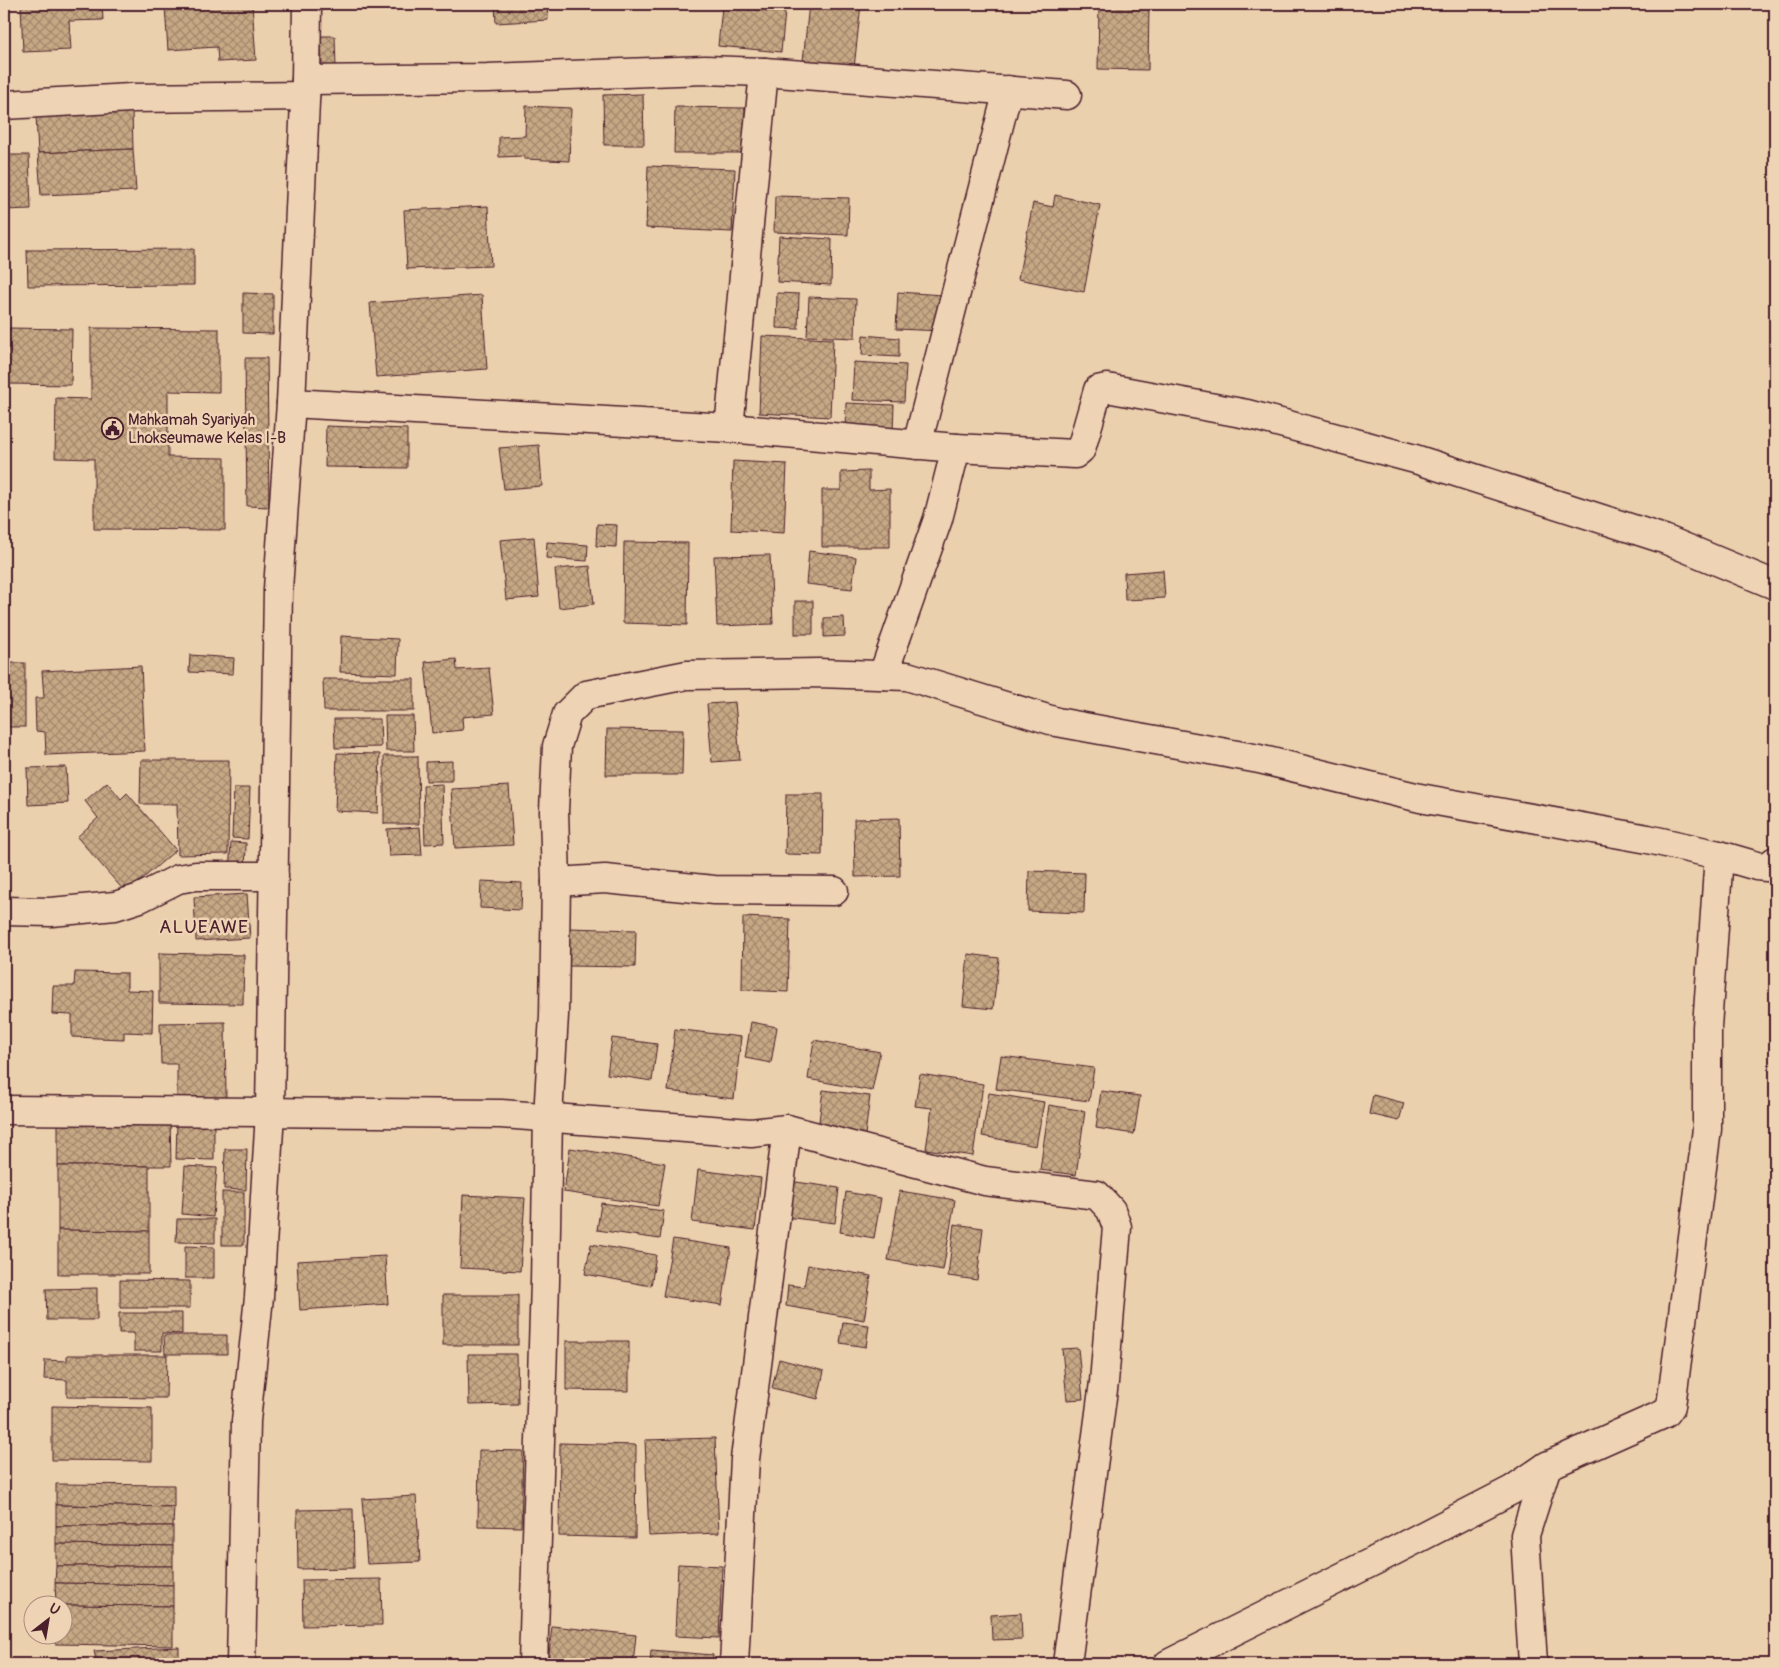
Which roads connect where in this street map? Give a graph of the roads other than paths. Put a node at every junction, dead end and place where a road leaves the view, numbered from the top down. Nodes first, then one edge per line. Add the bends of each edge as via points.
1 (307, 4) edge
2 (764, 72) junction
3 (306, 88) junction
4 (1008, 90) junction
5 (1066, 94) dead end
6 (4, 105) edge
7 (291, 403) junction
8 (729, 428) junction
9 (916, 445) junction
10 (956, 448) junction
11 (1775, 585) edge
12 (883, 675) junction
13 (1748, 861) edge
14 (274, 876) junction
15 (556, 882) junction
16 (834, 891) dead end
17 (4, 911) edge
18 (4, 1110) edge
19 (270, 1112) junction
20 (548, 1117) junction
21 (786, 1130) junction
22 (1547, 1466) junction
23 (241, 1664) edge
24 (533, 1664) edge
25 (734, 1664) edge
26 (1067, 1664) edge
27 (1168, 1664) edge
28 (1533, 1664) edge

1 - 3 street
2 - 3 street via 705,70
2 - 4 street
2 - 8 street
3 - 6 street
3 - 7 street
4 - 5 street
4 - 9 street
7 - 8 street
7 - 14 street via 278,589
8 - 9 street
9 - 10 street
10 - 11 street via 1075,454 1081,449 1098,390 1107,388 1247,414 1415,459 1664,539
10 - 12 street via 938,519
12 - 13 street via 907,676 1057,722 1259,759 1420,798 1648,838
12 - 15 street via 688,675 586,694 568,714 557,746 554,811
13 - 22 street via 1707,1027 1707,1129 1670,1406 1666,1413
14 - 17 street via 196,876 178,879 115,906 51,912
14 - 19 street
15 - 16 street via 605,879 714,890
15 - 20 street via 554,1015
18 - 19 street
19 - 20 street
19 - 23 street via 259,1297 246,1421
20 - 21 street via 751,1133
20 - 24 street
21 - 25 street via 745,1459
21 - 26 street via 985,1181 1097,1195 1111,1210 1117,1227 1104,1382
22 - 27 street via 1512,1490
22 - 28 street via 1525,1535

